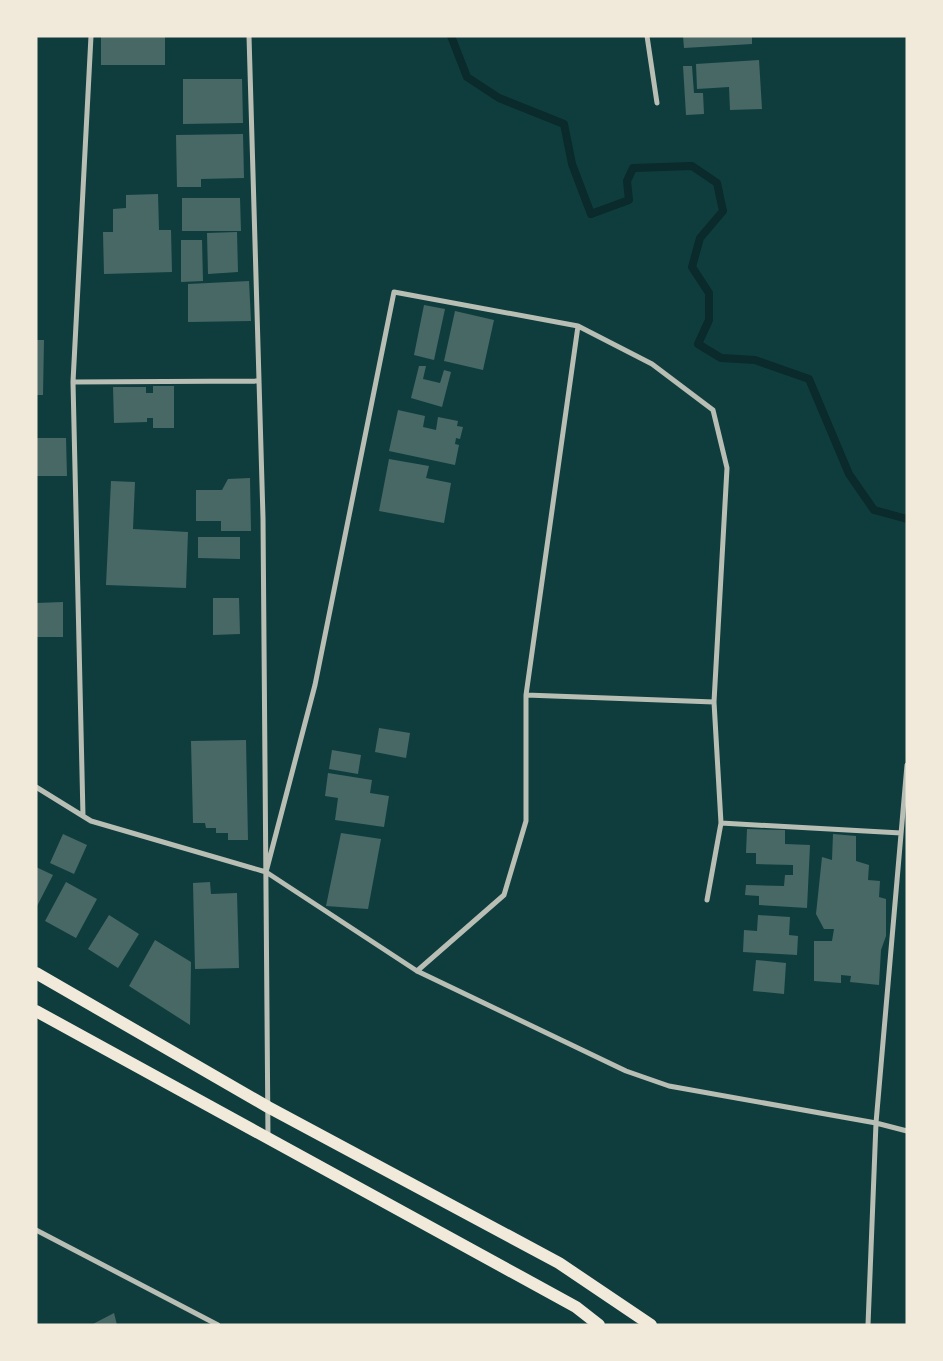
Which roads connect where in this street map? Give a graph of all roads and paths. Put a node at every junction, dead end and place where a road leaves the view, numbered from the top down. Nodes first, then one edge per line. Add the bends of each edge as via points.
1 (91, 36) edge
2 (249, 36) edge
3 (647, 36) edge
4 (657, 103) dead end
5 (578, 326) junction
6 (259, 381) junction
7 (73, 382) junction
8 (526, 695) junction
9 (714, 702) junction
10 (907, 765) edge
11 (36, 787) edge
12 (83, 816) junction
13 (721, 823) junction
14 (902, 833) junction
15 (266, 872) junction
16 (707, 900) dead end
17 (417, 971) junction
18 (36, 973) edge
19 (36, 1011) edge
20 (268, 1107) junction
21 (876, 1123) junction
22 (907, 1131) edge
23 (268, 1138) junction
24 (36, 1230) edge
25 (218, 1325) edge
26 (599, 1325) edge
27 (651, 1325) edge
28 (868, 1325) edge

1 - 7 street
2 - 6 street
3 - 4 street
5 - 8 street
5 - 9 street via 652,364 713,410 727,468
5 - 15 street via 394,292 315,685
6 - 7 street
6 - 15 street
7 - 12 street
8 - 9 street
8 - 17 street via 526,821 504,895
9 - 13 street
10 - 14 street
11 - 12 street
12 - 15 street
13 - 14 street
13 - 16 street
14 - 21 street
15 - 17 street
15 - 20 street
17 - 21 street via 626,1071 669,1086
18 - 20 main road
19 - 23 main road
20 - 23 street
20 - 27 main road via 559,1263
21 - 22 street
21 - 28 street
23 - 26 main road via 576,1308
24 - 25 street

